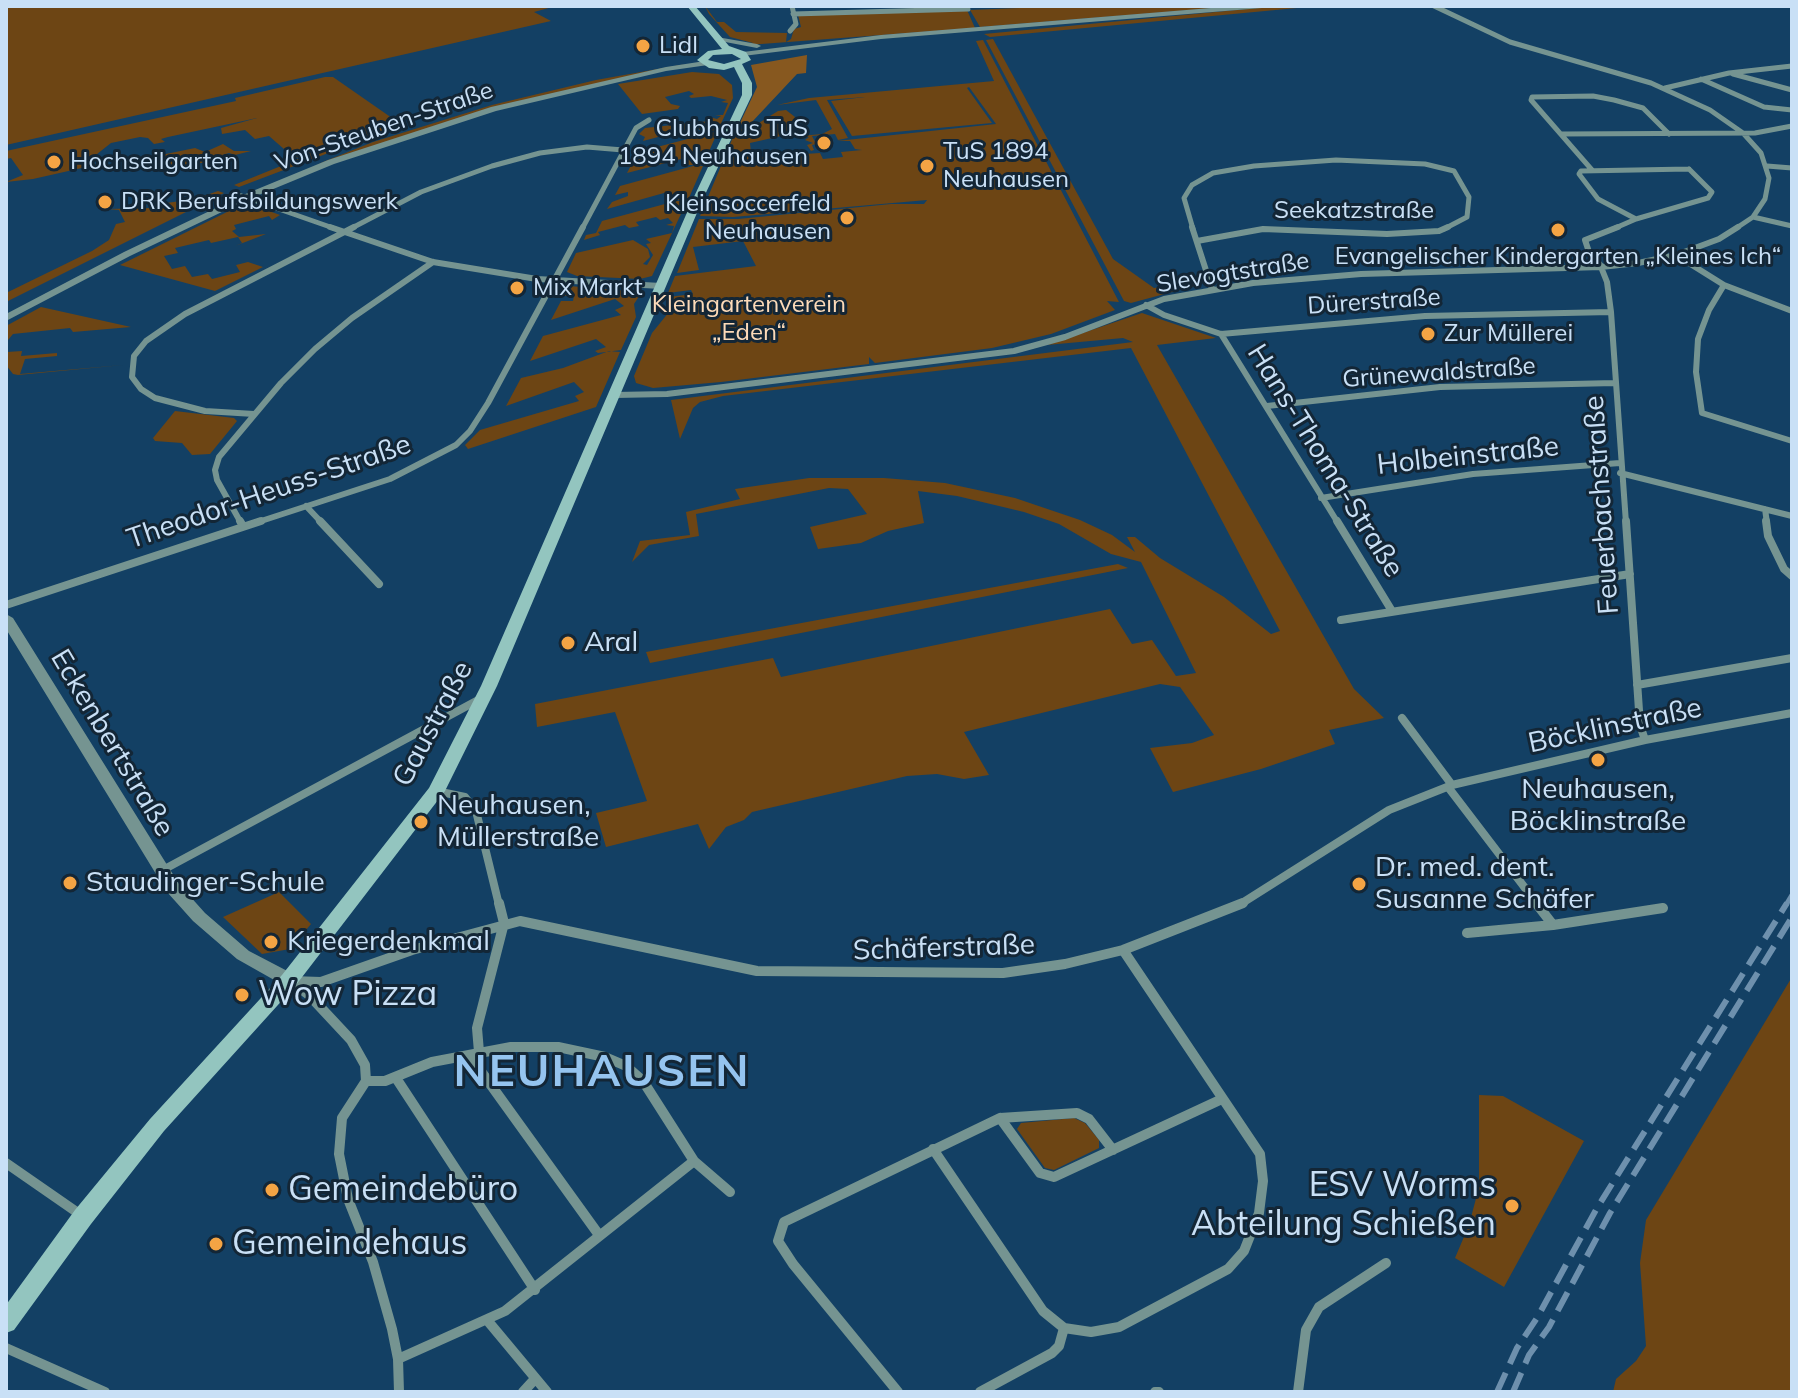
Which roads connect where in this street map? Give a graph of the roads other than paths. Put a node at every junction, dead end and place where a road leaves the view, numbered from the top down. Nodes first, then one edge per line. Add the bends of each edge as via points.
1 (681, 6) edge
2 (691, 6) edge
3 (792, 6) edge
4 (1262, 6) edge
5 (1434, 6) edge
6 (1445, 6) edge
7 (956, 8) edge
8 (968, 9) dead end
9 (793, 14) junction
10 (1459, 18) junction
11 (1078, 22) junction
12 (790, 31) dead end
13 (717, 45) junction
14 (817, 45) junction
15 (743, 59) junction
16 (704, 60) junction
17 (1792, 66) edge
18 (724, 67) junction
19 (1729, 73) junction
20 (1700, 79) junction
21 (1664, 88) junction
22 (1792, 90) edge
23 (740, 105) junction
24 (1792, 110) edge
25 (649, 120) dead end
26 (1792, 126) edge
27 (1743, 133) junction
28 (1559, 134) junction
29 (1669, 134) junction
30 (623, 150) junction
31 (1767, 166) junction
32 (1792, 168) edge
33 (1592, 170) junction
34 (241, 196) junction
35 (1753, 217) junction
36 (1636, 219) junction
37 (1792, 226) edge
38 (341, 231) junction
39 (1197, 241) junction
40 (1676, 255) junction
41 (433, 262) junction
42 (1602, 267) junction
43 (554, 280) junction
44 (1724, 285) junction
45 (661, 286) junction
46 (1212, 289) junction
47 (1146, 305) junction
48 (6, 308) edge
49 (1792, 311) edge
50 (1611, 312) junction
51 (6, 318) edge
52 (1221, 334) junction
53 (1615, 383) junction
54 (615, 395) junction
55 (1267, 406) junction
56 (254, 414) junction
57 (1792, 441) edge
58 (1620, 463) junction
59 (1620, 473) junction
60 (1321, 498) junction
61 (306, 506) junction
62 (1765, 509) junction
63 (1792, 516) edge
64 (243, 526) junction
65 (1630, 574) junction
66 (1792, 576) edge
67 (379, 584) dead end
68 (6, 605) edge
69 (1392, 611) junction
70 (6, 618) edge
71 (1341, 620) dead end
72 (1792, 658) edge
73 (1637, 685) junction
74 (484, 697) junction
75 (1792, 713) edge
76 (1402, 718) dead end
77 (1645, 740) junction
78 (1450, 786) junction
79 (436, 791) junction
80 (160, 871) junction
81 (1663, 908) dead end
82 (504, 923) junction
83 (1553, 925) junction
84 (1467, 933) dead end
85 (1123, 950) junction
86 (289, 980) junction
87 (474, 1054) junction
88 (396, 1078) junction
89 (366, 1081) junction
90 (1222, 1099) junction
91 (1000, 1118) junction
92 (933, 1149) junction
93 (1113, 1150) junction
94 (694, 1161) junction
95 (6, 1163) edge
96 (730, 1192) dead end
97 (83, 1217) junction
98 (599, 1235) junction
99 (1386, 1263) dead end
100 (535, 1290) junction
101 (487, 1320) junction
102 (6, 1323) edge
103 (1064, 1328) junction
104 (6, 1348) edge
105 (398, 1359) junction
106 (534, 1380) junction
107 (105, 1392) edge
108 (399, 1392) edge
109 (523, 1392) edge
110 (547, 1392) edge
111 (898, 1392) edge
112 (980, 1392) edge
113 (1298, 1392) edge

1 - 13 main road
2 - 13 main road
3 - 9 street
4 - 11 street
5 - 10 street
6 - 10 street
7 - 8 street
7 - 9 street
9 - 12 street via 796,24
10 - 21 street via 1517,44
11 - 14 street, Von-Steuben-Straße
11 - 15 street, Von-Steuben-Straße
13 - 14 street, Von-Steuben-Straße
13 - 15 main road, Von-Steuben-Straße
13 - 16 main road, Von-Steuben-Straße
14 - 15 street, Von-Steuben-Straße
15 - 18 main road, Von-Steuben-Straße
15 - 23 main road, Gaustraße via 748,91
16 - 18 main road, Von-Steuben-Straße
16 - 34 street, Von-Steuben-Straße via 463,117
17 - 19 street
18 - 23 main road via 738,83
19 - 20 street
19 - 22 street
20 - 21 street
20 - 24 street via 1764,107
21 - 27 street
23 - 45 main road, Gaustraße
25 - 30 street, Theodor-Heuss-Straße via 636,127
26 - 27 street
27 - 29 street
27 - 31 street
28 - 29 street
28 - 29 street via 1532,97 1614,100 1643,108
28 - 33 street
30 - 38 street via 580,148 511,160 421,192
30 - 43 street, Theodor-Heuss-Straße
31 - 32 street
31 - 35 street via 1767,194
33 - 36 street via 1579,174 1598,199
33 - 36 street via 1689,169 1712,192 1708,198
34 - 38 street
34 - 48 street, Von-Steuben-Straße
34 - 51 street, Von-Steuben-Straße
35 - 37 street
35 - 40 street, Slevogtstraße via 1719,239
36 - 42 street, Feuerbachstraße via 1585,240
38 - 41 street
38 - 56 street via 185,314 134,356 132,377 155,398 205,411
39 - 39 street, Seekatzstraße via 1184,198 1188,189 1213,173 1254,166 1356,160 1436,165 1456,172 1470,204 1461,223 1424,233 1263,229
39 - 46 street, Seekatzstraße
40 - 42 street, Slevogtstraße
40 - 44 street
41 - 43 street
41 - 56 street via 315,349
42 - 46 street, Slevogtstraße via 1361,274
42 - 50 street, Feuerbachstraße
43 - 45 street
43 - 61 street, Theodor-Heuss-Straße via 466,436 409,472
44 - 49 street
44 - 57 street via 1698,339 1702,413
45 - 54 main road, Gaustraße
46 - 47 street, Slevogtstraße
47 - 52 street, Dürerstraße
47 - 54 street, Slevogtstraße via 1049,342 1003,352 667,394
50 - 52 street, Dürerstraße via 1425,316
50 - 53 street, Feuerbachstraße
52 - 55 street, Hans-Thoma-Straße
53 - 55 street, Grünewaldstraße via 1440,387
53 - 58 street, Feuerbachstraße
54 - 74 main road, Gaustraße
55 - 60 street, Hans-Thoma-Straße
56 - 64 street via 219,457 215,470
58 - 59 street, Feuerbachstraße
58 - 60 street, Holbeinstraße via 1473,474
59 - 62 street
59 - 65 street, Feuerbachstraße
60 - 69 street, Hans-Thoma-Straße
61 - 64 street, Theodor-Heuss-Straße
61 - 67 street
62 - 63 street
62 - 66 street via 1768,536
64 - 68 street, Theodor-Heuss-Straße
65 - 69 street
65 - 73 street, Feuerbachstraße
69 - 71 street
70 - 80 street, Eckenbertstraße
72 - 73 street
73 - 77 street, Feuerbachstraße
74 - 79 main road, Gaustraße
74 - 80 street
75 - 77 street, Böcklinstraße
76 - 78 street
77 - 78 street, Böcklinstraße
78 - 83 street
78 - 85 street, Schäferstraße via 1389,810 1232,909
79 - 82 street via 472,803
79 - 86 main road, Gaustraße
80 - 86 street, Eckenbertstraße via 220,936 259,967
81 - 83 street
82 - 85 street, Schäferstraße via 529,922 757,971 1003,973
82 - 86 street, Schäferstraße via 321,982
82 - 87 street
83 - 84 street
85 - 90 street
86 - 89 street via 351,1040 365,1065
86 - 97 main road, Gaustraße via 157,1125
87 - 88 street via 432,1062
87 - 94 street via 539,1046 615,1060 643,1081
87 - 98 street via 473,1064
88 - 89 street
88 - 100 street
89 - 105 street via 342,1118 339,1154
90 - 93 street
90 - 103 street via 1252,1140 1263,1169 1259,1213 1237,1261 1119,1327 1091,1332
91 - 92 street
91 - 93 street via 1077,1113 1089,1119
91 - 93 street via 1047,1177
92 - 103 street via 1043,1311
92 - 111 street via 794,1215 779,1230 778,1241 793,1264
94 - 96 street
94 - 98 street
95 - 97 street
97 - 102 main road, Gaustraße
98 - 100 street
99 - 113 street via 1319,1307 1306,1330
100 - 101 street
101 - 105 street
101 - 106 street
103 - 112 street via 1052,1353
104 - 107 street
105 - 108 street
106 - 109 street
106 - 110 street

